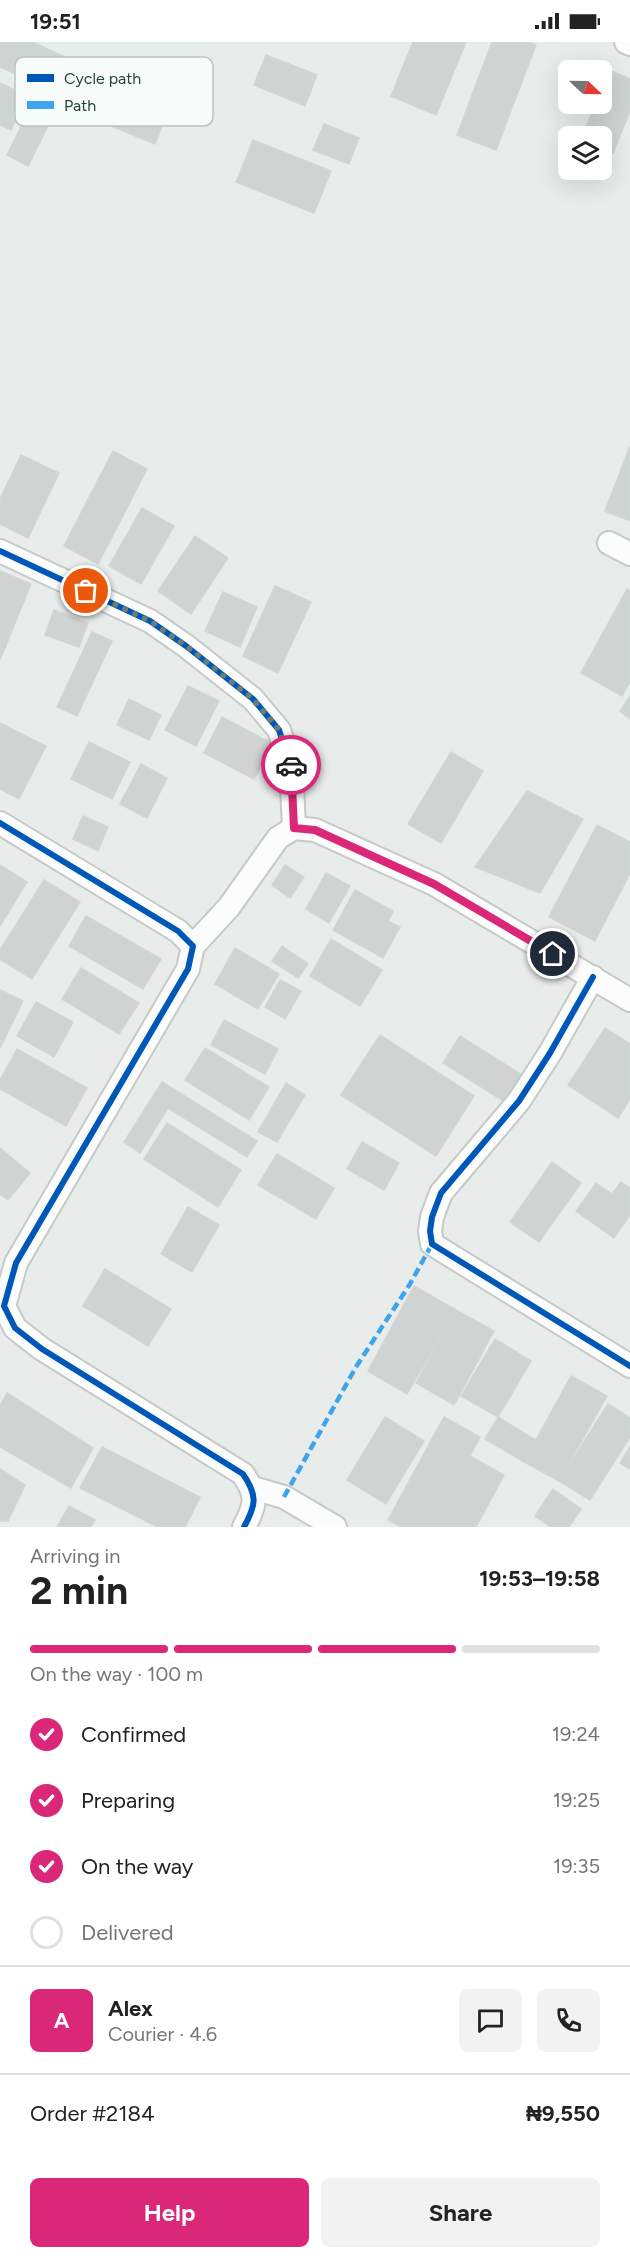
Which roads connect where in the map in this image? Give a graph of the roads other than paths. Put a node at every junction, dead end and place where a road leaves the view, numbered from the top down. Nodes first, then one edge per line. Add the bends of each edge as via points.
1 (626, 42) edge
2 (630, 44) edge
3 (609, 543) dead end
4 (0, 551) edge
5 (630, 554) edge
6 (0, 823) edge
7 (294, 828) junction
8 (194, 946) junction
9 (593, 977) junction
10 (630, 999) edge
11 (2, 1308) edge
12 (630, 1366) edge
13 (253, 1488) junction
14 (244, 1527) edge
15 (335, 1527) edge

1 - 2 street
3 - 5 street
4 - 7 street via 150,621 253,699 279,730 291,766
6 - 8 street via 178,931
7 - 8 street via 278,838 229,907
7 - 9 street via 315,830 434,884
8 - 11 street via 188,969 16,1263
9 - 10 street
9 - 12 street via 519,1101 441,1193 430,1231 432,1244
11 - 13 street via 15,1328 42,1349 243,1474
13 - 14 street via 254,1509
13 - 15 street via 284,1497

